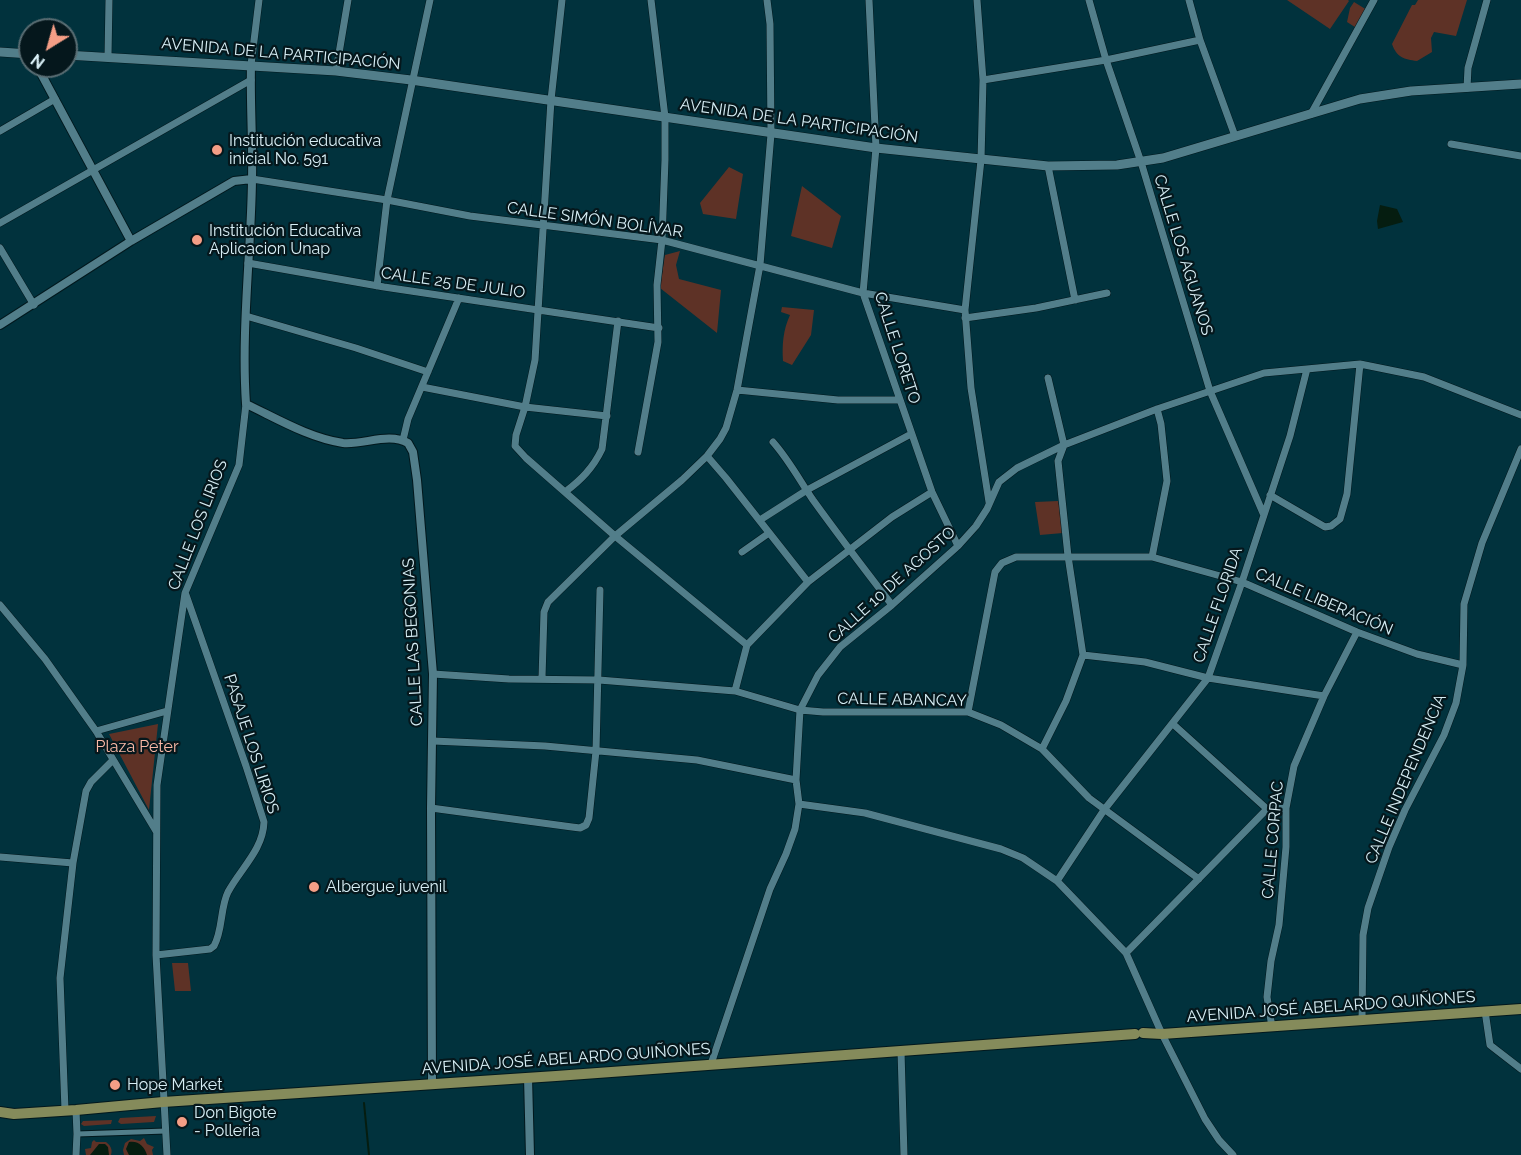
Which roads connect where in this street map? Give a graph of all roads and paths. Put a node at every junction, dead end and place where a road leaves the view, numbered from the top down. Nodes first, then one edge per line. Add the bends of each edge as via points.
1 (109, 0) edge
2 (259, 0) edge
3 (348, 0) edge
4 (430, 0) edge
5 (562, 0) edge
6 (651, 0) edge
7 (766, 0) edge
8 (869, 0) edge
9 (977, 0) edge
10 (1089, 0) edge
11 (1189, 0) edge
12 (1374, 0) edge
13 (1487, 0) edge
14 (1200, 40) junction
15 (0, 52) edge
16 (18, 53) edge
17 (78, 56) edge
18 (108, 57) junction
19 (1106, 60) junction
20 (251, 65) junction
21 (336, 71) junction
22 (44, 78) edge
23 (251, 80) junction
24 (411, 80) junction
25 (983, 80) junction
26 (1521, 84) edge
27 (1467, 88) junction
28 (55, 99) junction
29 (550, 100) junction
30 (1311, 114) junction
31 (665, 117) junction
32 (0, 131) edge
33 (771, 134) junction
34 (1235, 136) junction
35 (1451, 144) dead end
36 (876, 148) junction
37 (1521, 155) edge
38 (981, 160) junction
39 (1141, 162) junction
40 (1048, 166) junction
41 (92, 170) junction
42 (252, 179) junction
43 (387, 200) junction
44 (0, 223) edge
45 (544, 225) junction
46 (662, 240) junction
47 (131, 241) junction
48 (0, 248) edge
49 (248, 263) junction
50 (760, 265) junction
51 (377, 286) junction
52 (1107, 293) dead end
53 (863, 294) junction
54 (459, 298) junction
55 (1075, 300) junction
56 (34, 305) junction
57 (539, 309) junction
58 (965, 314) junction
59 (246, 316) junction
60 (618, 321) junction
61 (0, 325) edge
62 (659, 328) junction
63 (1360, 364) junction
64 (1307, 369) junction
65 (428, 372) junction
66 (1048, 378) dead end
67 (422, 387) junction
68 (737, 390) junction
69 (1210, 391) junction
70 (899, 400) junction
71 (246, 404) junction
72 (525, 407) junction
73 (1157, 409) junction
74 (1521, 415) edge
75 (607, 416) junction
76 (911, 434) junction
77 (403, 440) junction
78 (773, 442) dead end
79 (1064, 445) junction
80 (1521, 449) edge
81 (638, 452) dead end
82 (706, 456) junction
83 (807, 490) junction
84 (565, 492) junction
85 (932, 492) junction
86 (1270, 495) junction
87 (990, 504) junction
88 (1263, 513) junction
89 (760, 520) junction
90 (769, 533) junction
91 (615, 536) junction
92 (958, 546) junction
93 (850, 551) junction
94 (742, 552) dead end
95 (1068, 556) junction
96 (1152, 557) junction
97 (808, 582) junction
98 (1242, 582) junction
99 (600, 590) dead end
100 (185, 592) junction
101 (0, 605) edge
102 (892, 605) junction
103 (1357, 632) junction
104 (747, 645) junction
105 (1083, 655) junction
106 (1464, 665) junction
107 (433, 674) junction
108 (542, 678) junction
109 (1208, 678) junction
110 (599, 680) junction
111 (735, 691) junction
112 (1324, 696) junction
113 (800, 710) junction
114 (167, 711) junction
115 (968, 712) junction
116 (1173, 724) junction
117 (96, 731) junction
118 (433, 741) junction
119 (1042, 749) junction
120 (596, 751) junction
121 (113, 760) junction
122 (796, 780) junction
123 (799, 804) junction
124 (431, 808) junction
125 (1287, 808) junction
126 (1267, 809) junction
127 (1104, 810) junction
128 (156, 831) junction
129 (0, 857) edge
130 (73, 863) junction
131 (1199, 879) junction
132 (1057, 881) junction
133 (1126, 953) junction
134 (156, 955) junction
135 (1521, 1009) edge
136 (1485, 1011) junction
137 (1362, 1020) junction
138 (1272, 1027) junction
139 (1162, 1034) junction
140 (901, 1051) junction
141 (711, 1064) junction
142 (1521, 1069) edge
143 (528, 1077) junction
144 (432, 1084) junction
145 (163, 1102) junction
146 (70, 1110) junction
147 (0, 1112) edge
148 (166, 1131) junction
149 (77, 1134) junction
150 (76, 1155) edge
151 (167, 1155) edge
152 (530, 1155) edge
153 (904, 1155) edge
154 (1233, 1155) edge

1 - 18 street
2 - 20 street
3 - 21 street
4 - 24 street
5 - 29 street
6 - 31 street
7 - 33 street via 770,24
8 - 36 street, CALLE LORETO
9 - 25 street
10 - 19 street, CALLE LOS AGUANOS
11 - 14 street
12 - 30 street
13 - 27 street via 1468,68
14 - 19 street
14 - 34 street
15 - 16 main road
17 - 18 main road, AVENIDA DE LA PARTICIPACIÓN
18 - 20 main road, AVENIDA DE LA PARTICIPACIÓN
19 - 25 street
19 - 39 street, CALLE LOS AGUANOS
20 - 21 main road, AVENIDA DE LA PARTICIPACIÓN
20 - 23 street, CALLE LOS LIRIOS
21 - 24 main road, AVENIDA DE LA PARTICIPACIÓN
22 - 28 street
23 - 41 street
23 - 42 street, CALLE LOS LIRIOS
24 - 29 main road, AVENIDA DE LA PARTICIPACIÓN
24 - 43 street
25 - 38 street
26 - 27 main road, AVENIDA DE LA PARTICIPACIÓN
27 - 30 main road, AVENIDA DE LA PARTICIPACIÓN via 1360,99
28 - 32 street
28 - 41 street
29 - 31 main road, AVENIDA DE LA PARTICIPACIÓN
29 - 45 street
30 - 34 main road, AVENIDA DE LA PARTICIPACIÓN
31 - 33 main road, AVENIDA DE LA PARTICIPACIÓN
31 - 46 street
33 - 36 main road, AVENIDA DE LA PARTICIPACIÓN
33 - 50 street
34 - 39 main road, AVENIDA DE LA PARTICIPACIÓN
35 - 37 street
36 - 38 main road, AVENIDA DE LA PARTICIPACIÓN
36 - 53 street, CALLE LORETO
38 - 40 main road, AVENIDA DE LA PARTICIPACIÓN
38 - 58 street
39 - 40 main road, AVENIDA DE LA PARTICIPACIÓN
39 - 69 street, CALLE LOS AGUANOS
40 - 55 street
41 - 44 street
41 - 47 street
42 - 43 street, CALLE SIMÓN BOLÍVAR
42 - 47 street via 234,181
42 - 49 street, CALLE LOS LIRIOS
43 - 45 street, CALLE SIMÓN BOLÍVAR
43 - 51 street
45 - 46 street, CALLE SIMÓN BOLÍVAR
45 - 57 street
46 - 50 street, CALLE SIMÓN BOLÍVAR
46 - 62 street via 657,285
47 - 56 street
48 - 56 street
49 - 51 street, CALLE 25 DE JULIO
49 - 59 street, CALLE LOS LIRIOS
50 - 53 street, CALLE SIMÓN BOLÍVAR
50 - 68 street
51 - 54 street, CALLE 25 DE JULIO
52 - 55 street, CALLE SIMÓN BOLÍVAR
53 - 58 street, CALLE SIMÓN BOLÍVAR
53 - 70 street, CALLE LORETO
54 - 57 street, CALLE 25 DE JULIO
54 - 65 street
55 - 58 street, CALLE SIMÓN BOLÍVAR via 1036,308
56 - 61 street
57 - 60 street, CALLE 25 DE JULIO
57 - 72 street via 535,360
58 - 87 street via 971,388
59 - 65 street
59 - 71 street, CALLE LOS LIRIOS
60 - 62 street, CALLE 25 DE JULIO
60 - 75 street
62 - 81 street
63 - 64 street, CALLE 10 DE AGOSTO
63 - 74 street, CALLE 10 DE AGOSTO via 1424,377
63 - 86 street via 1347,494 1340,519 1325,526
64 - 69 street, CALLE 10 DE AGOSTO via 1264,374
64 - 86 street, CALLE FLORIDA
65 - 67 street
66 - 79 street
67 - 72 street
67 - 77 street
68 - 70 street via 838,400
68 - 82 street via 726,428
69 - 73 street, CALLE 10 DE AGOSTO
69 - 88 street, CALLE LOS AGUANOS
70 - 76 street, CALLE LORETO
71 - 77 street via 324,439 345,443
71 - 100 street, CALLE LOS LIRIOS via 239,465
72 - 75 street
72 - 84 street via 516,435 518,450
73 - 79 street, CALLE 10 DE AGOSTO
73 - 96 street via 1167,481
75 - 84 street via 602,450 595,464
76 - 83 street
76 - 85 street, CALLE LORETO
77 - 107 street, CALLE LAS BEGONIAS via 411,448 417,480
78 - 83 street
79 - 87 street, CALLE 10 DE AGOSTO via 1017,468 999,483
79 - 95 street via 1058,461
80 - 106 street, CALLE INDEPENDENCIA via 1482,543 1464,604
82 - 89 street
82 - 91 street
83 - 89 street
83 - 93 street
84 - 91 street
85 - 92 street, CALLE LORETO
85 - 93 street via 892,517
86 - 88 street, CALLE FLORIDA
87 - 92 street, CALLE 10 DE AGOSTO
88 - 98 street, CALLE FLORIDA
89 - 90 street
90 - 94 street
90 - 97 street
91 - 104 street
91 - 108 street via 545,607
92 - 102 street, CALLE 10 DE AGOSTO
93 - 97 street
93 - 102 street
95 - 96 street, CALLE LIBERACIÓN
95 - 105 street
95 - 115 street, CALLE LIBERACIÓN via 1016,557 998,567
96 - 98 street, CALLE LIBERACIÓN
97 - 104 street
98 - 103 street, CALLE LIBERACIÓN
98 - 109 street, CALLE FLORIDA
99 - 110 street
100 - 114 street, CALLE LOS LIRIOS
100 - 134 street, PASAJE LOS LIRIOS via 264,822 259,845 227,894 214,946
101 - 117 street via 45,659
102 - 113 street, CALLE 10 DE AGOSTO via 840,647 818,675
103 - 106 street, CALLE LIBERACIÓN via 1417,654
103 - 112 street, CALLE CORPAC
104 - 111 street
105 - 109 street via 1145,662
105 - 119 street
106 - 137 street, CALLE INDEPENDENCIA via 1444,735 1405,810 1368,908 1363,934
107 - 108 street, CALLE ABANCAY
107 - 118 street, CALLE LAS BEGONIAS
108 - 110 street, CALLE ABANCAY
109 - 112 street
109 - 116 street, CALLE FLORIDA
110 - 111 street, CALLE ABANCAY
110 - 120 street
111 - 113 street, CALLE ABANCAY
112 - 125 street, CALLE CORPAC via 1294,766
113 - 115 street, CALLE ABANCAY
113 - 122 street, CALLE 10 DE AGOSTO
114 - 117 street
114 - 128 street, CALLE LOS LIRIOS via 157,784
115 - 119 street, CALLE ABANCAY via 1001,725
116 - 126 street
116 - 127 street, CALLE FLORIDA
117 - 121 street
118 - 120 street
118 - 124 street, CALLE LAS BEGONIAS
119 - 127 street, CALLE ABANCAY
120 - 122 street via 697,760
120 - 124 street via 589,818 584,827
121 - 128 street
121 - 130 street via 86,791
122 - 123 street, CALLE 10 DE AGOSTO
123 - 132 street via 865,813 1001,849 1023,858
123 - 141 street, CALLE 10 DE AGOSTO via 795,829 770,889
124 - 144 street, CALLE LAS BEGONIAS
125 - 126 street
125 - 138 street, CALLE CORPAC via 1279,925 1267,997
126 - 131 street
127 - 131 street, CALLE ABANCAY
127 - 132 street, CALLE FLORIDA
128 - 134 street, CALLE LOS LIRIOS
129 - 130 street
130 - 146 street via 60,978
131 - 133 street
132 - 133 street
133 - 139 street
134 - 145 street, CALLE LOS LIRIOS
135 - 136 main road, AVENIDA JOSÉ ABELARDO QUIÑONES
136 - 137 main road, AVENIDA JOSÉ ABELARDO QUIÑONES
136 - 142 street via 1490,1045
137 - 138 main road, AVENIDA JOSÉ ABELARDO QUIÑONES
138 - 139 main road, AVENIDA JOSÉ ABELARDO QUIÑONES
139 - 140 main road, AVENIDA JOSÉ ABELARDO QUIÑONES
139 - 154 street via 1205,1119
140 - 141 main road, AVENIDA JOSÉ ABELARDO QUIÑONES
140 - 153 street
141 - 143 main road, AVENIDA JOSÉ ABELARDO QUIÑONES
143 - 144 main road, AVENIDA JOSÉ ABELARDO QUIÑONES
143 - 152 street
144 - 145 main road, AVENIDA JOSÉ ABELARDO QUIÑONES
145 - 146 main road, AVENIDA JOSÉ ABELARDO QUIÑONES
145 - 148 street, CALLE LOS LIRIOS
146 - 147 main road, AVENIDA JOSÉ ABELARDO QUIÑONES
146 - 149 street
148 - 149 street
148 - 151 street, CALLE LOS LIRIOS
149 - 150 street

